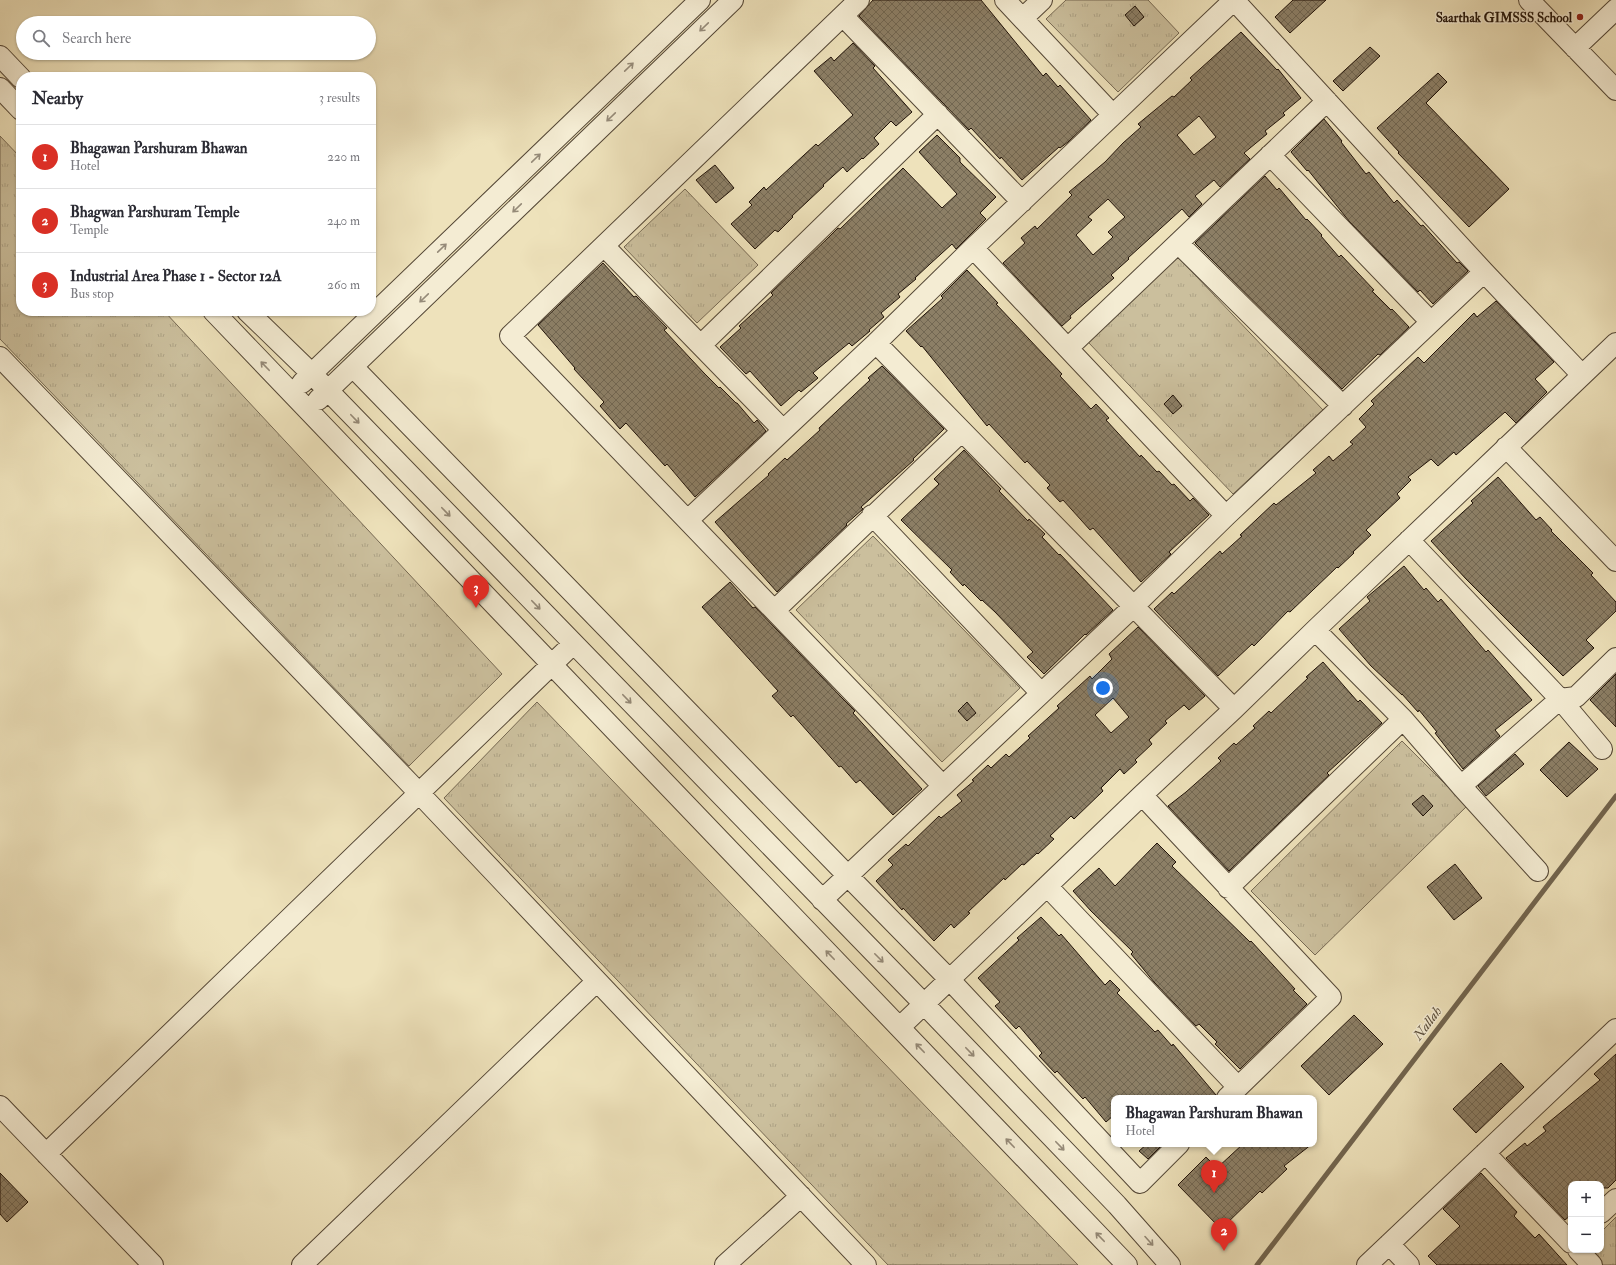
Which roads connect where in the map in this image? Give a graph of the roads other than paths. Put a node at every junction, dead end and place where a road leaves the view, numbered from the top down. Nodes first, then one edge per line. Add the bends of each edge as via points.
1 (700, 0) edge
2 (732, 0) edge
3 (859, 0) edge
4 (1005, 0) edge
5 (1042, 0) edge
6 (1234, 0) edge
7 (1529, 0) edge
8 (1616, 9) edge
9 (843, 16) junction
10 (1023, 18) junction
11 (1575, 48) junction
12 (0, 56) edge
13 (16, 73) edge
14 (0, 88) edge
15 (1616, 90) edge
16 (1327, 101) junction
17 (16, 105) edge
18 (938, 114) junction
19 (1113, 115) junction
20 (1270, 155) junction
21 (1022, 202) junction
22 (1178, 243) junction
23 (604, 246) junction
24 (973, 248) junction
25 (1484, 272) junction
26 (376, 311) edge
27 (218, 316) edge
28 (252, 316) edge
29 (370, 316) edge
30 (1431, 322) junction
31 (876, 343) junction
32 (1616, 343) edge
33 (701, 345) junction
34 (1068, 348) junction
35 (0, 356) edge
36 (353, 367) junction
37 (311, 373) junction
38 (1582, 375) junction
39 (328, 391) junction
40 (292, 394) junction
41 (1343, 406) junction
42 (308, 410) junction
43 (783, 430) junction
44 (962, 431) junction
45 (1506, 447) junction
46 (872, 515) junction
47 (1226, 516) junction
48 (688, 520) junction
49 (1409, 540) junction
50 (1616, 561) edge
51 (1133, 607) junction
52 (774, 610) junction
53 (1315, 630) junction
54 (573, 644) junction
55 (1616, 658) edge
56 (552, 665) junction
57 (1041, 693) junction
58 (1560, 699) junction
59 (1234, 709) junction
60 (1403, 719) junction
61 (1602, 749) dead end
62 (943, 786) junction
63 (1461, 786) junction
64 (419, 793) junction
65 (1142, 795) junction
66 (1538, 871) dead end
67 (848, 876) junction
68 (1047, 886) junction
69 (1228, 888) junction
70 (822, 900) junction
71 (949, 979) junction
72 (597, 980) junction
73 (924, 1004) junction
74 (900, 1027) junction
75 (1616, 1030) edge
76 (1232, 1093) edge
77 (0, 1106) edge
78 (1176, 1147) edge
79 (1485, 1153) junction
80 (46, 1154) junction
81 (800, 1196) junction
82 (1616, 1199) edge
83 (1604, 1210) edge
84 (1568, 1240) edge
85 (1389, 1244) junction
86 (1581, 1253) edge
87 (147, 1263) edge
88 (302, 1265) edge
89 (725, 1265) edge
90 (866, 1265) edge
91 (1126, 1265) edge
92 (1170, 1265) edge
93 (1367, 1265) edge
94 (1409, 1265) edge
95 (1592, 1265) edge

26 -> 1 street
2 -> 36 street
3 - 9 street
4 - 10 street
5 - 10 street
6 - 16 street
6 - 19 street
7 - 11 street
8 - 11 street
9 - 18 street
9 - 23 street
10 - 19 street
11 - 15 street
12 - 13 street
14 - 17 street
16 - 20 street
16 - 25 street
18 - 21 street
18 - 33 street
19 - 21 street
20 - 22 street
20 - 30 street
21 - 24 street
22 - 34 street
22 - 41 street
23 - 33 street
23 - 48 street via 510,336
24 - 31 street
24 - 34 street
25 - 30 street
25 - 38 street
40 -> 27 street
28 - 37 street
37 -> 29 street
30 - 41 street
31 - 43 street
31 - 44 street
32 - 38 street
33 - 43 street
34 - 47 street
35 - 64 street
36 - 39 street
36 - 67 street
37 - 39 street
37 - 40 street
38 - 45 street
39 - 42 street
39 -> 54 street
40 - 42 street
41 - 47 street
42 - 56 street
43 - 48 street
44 - 46 street
44 - 51 street
45 - 49 street
45 - 50 street
46 - 52 street
46 - 57 street
47 - 51 street
48 - 52 street
49 - 53 street
49 - 58 street
51 - 57 street
51 - 59 street
52 - 62 street
53 - 59 street
53 - 60 street
54 - 56 street
54 -> 70 street
55 - 58 street via 1576,697
56 - 64 street
74 -> 56 street
57 - 62 street
58 - 61 street
58 - 63 street
59 - 65 street
60 - 63 street
60 - 69 street
62 - 67 street
63 - 66 street
64 - 72 street
64 - 80 street
65 - 68 street
65 - 69 street
67 - 70 street
67 - 71 street
68 - 71 street
68 - 76 street
69 - 76 street via 1331,996
70 -> 73 street
71 - 73 street
71 - 78 street via 1140,1183
72 - 81 street
72 - 88 street
73 - 74 street
73 -> 92 street via 1117,1205
91 -> 74 street
75 - 79 street
77 - 80 street
79 - 84 street
79 - 85 street
80 - 87 street
81 - 89 street
81 - 90 street
82 - 83 street
85 - 93 street
85 - 94 street
86 - 95 street

